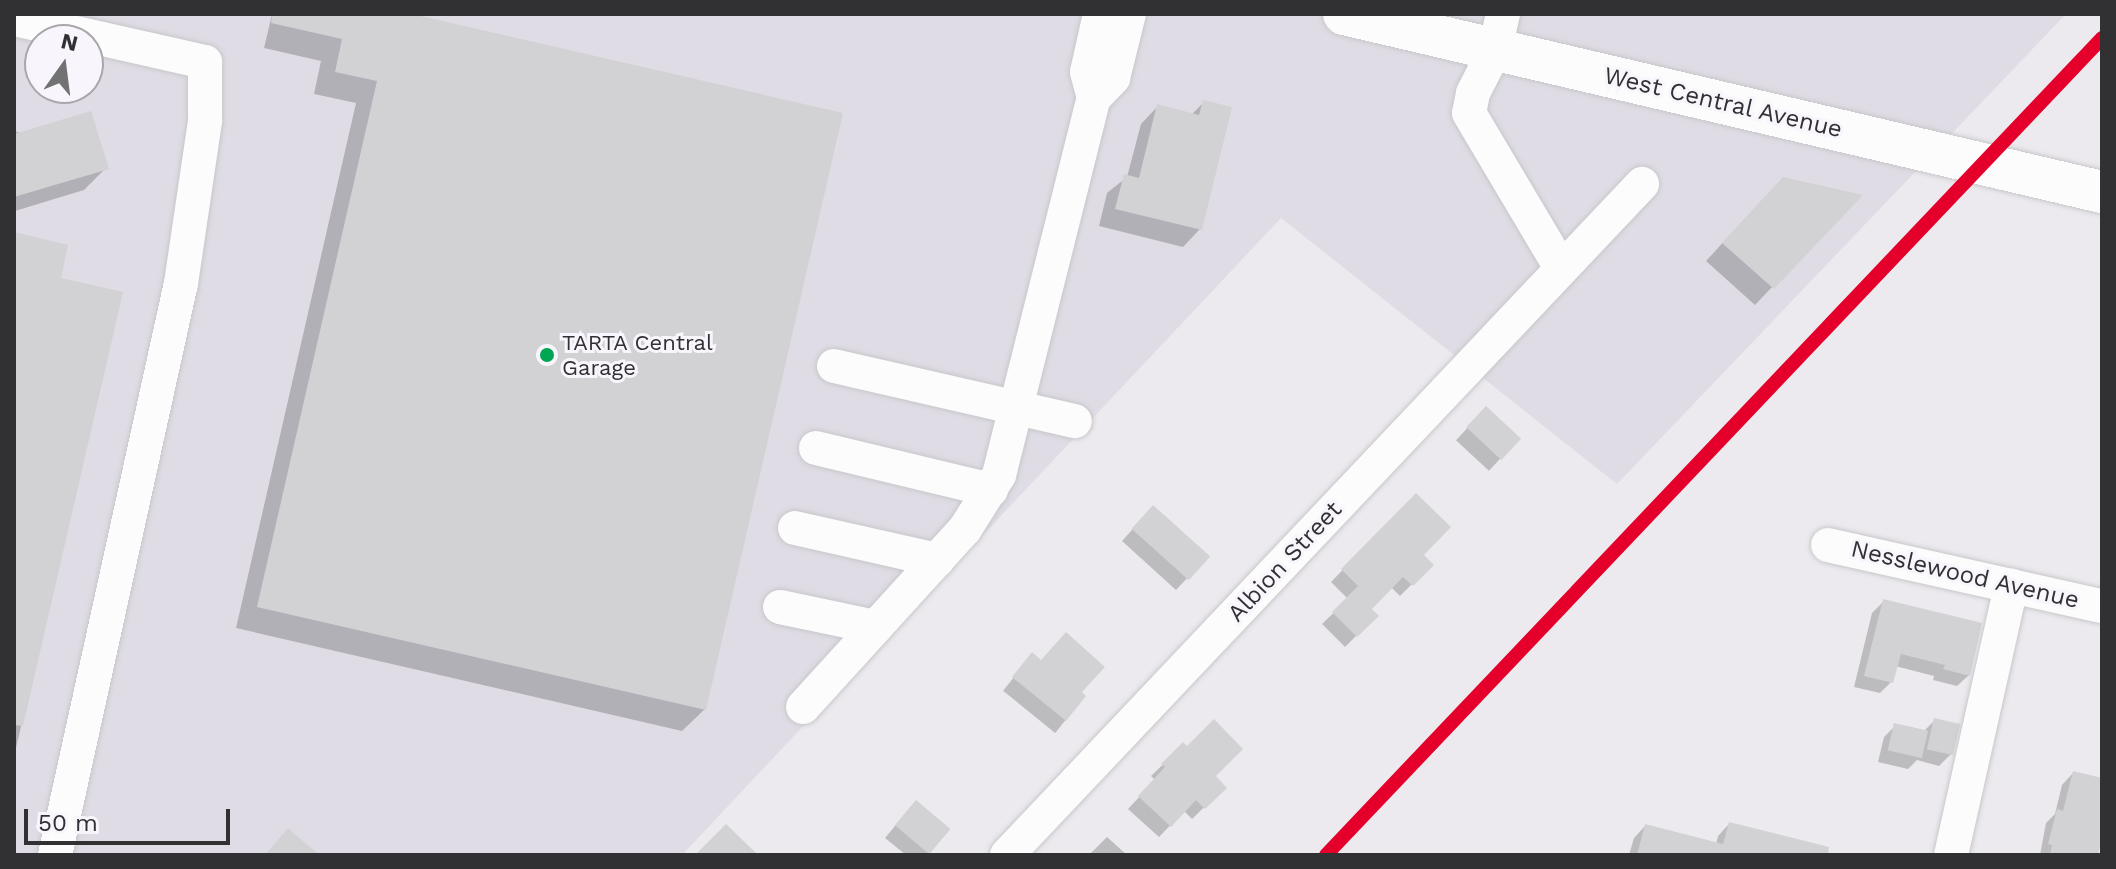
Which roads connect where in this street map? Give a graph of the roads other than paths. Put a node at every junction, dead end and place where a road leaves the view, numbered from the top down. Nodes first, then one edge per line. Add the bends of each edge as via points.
1 (1100, 14) edge
2 (1129, 14) edge
3 (1344, 14) edge
4 (14, 19) edge
5 (1499, 32) edge
6 (1094, 98) junction
7 (1642, 184) dead end
8 (2102, 192) edge
9 (1561, 268) junction
10 (834, 366) dead end
11 (1016, 409) junction
12 (1075, 421) dead end
13 (816, 448) dead end
14 (991, 490) junction
15 (795, 528) dead end
16 (1828, 545) dead end
17 (937, 560) junction
18 (2011, 586) junction
19 (2102, 606) edge
20 (780, 607) dead end
21 (876, 627) junction
22 (803, 707) dead end
23 (55, 855) edge
24 (1007, 855) edge
25 (1951, 855) edge

1 - 6 street via 1087,72
2 - 6 street via 1113,78
3 - 5 main road, West Central Avenue
4 - 23 street via 205,62 205,121 181,283
5 - 8 main road, West Central Avenue
5 - 9 street via 1469,113
6 - 11 street
7 - 9 street, Albion Street
9 - 24 street, Albion Street
10 - 11 street
11 - 12 street
11 - 14 street
13 - 14 street
14 - 17 street
15 - 17 street
16 - 18 street, Nesslewood Avenue
17 - 21 street
18 - 19 street, Nesslewood Avenue
18 - 25 street
20 - 21 street
21 - 22 street

